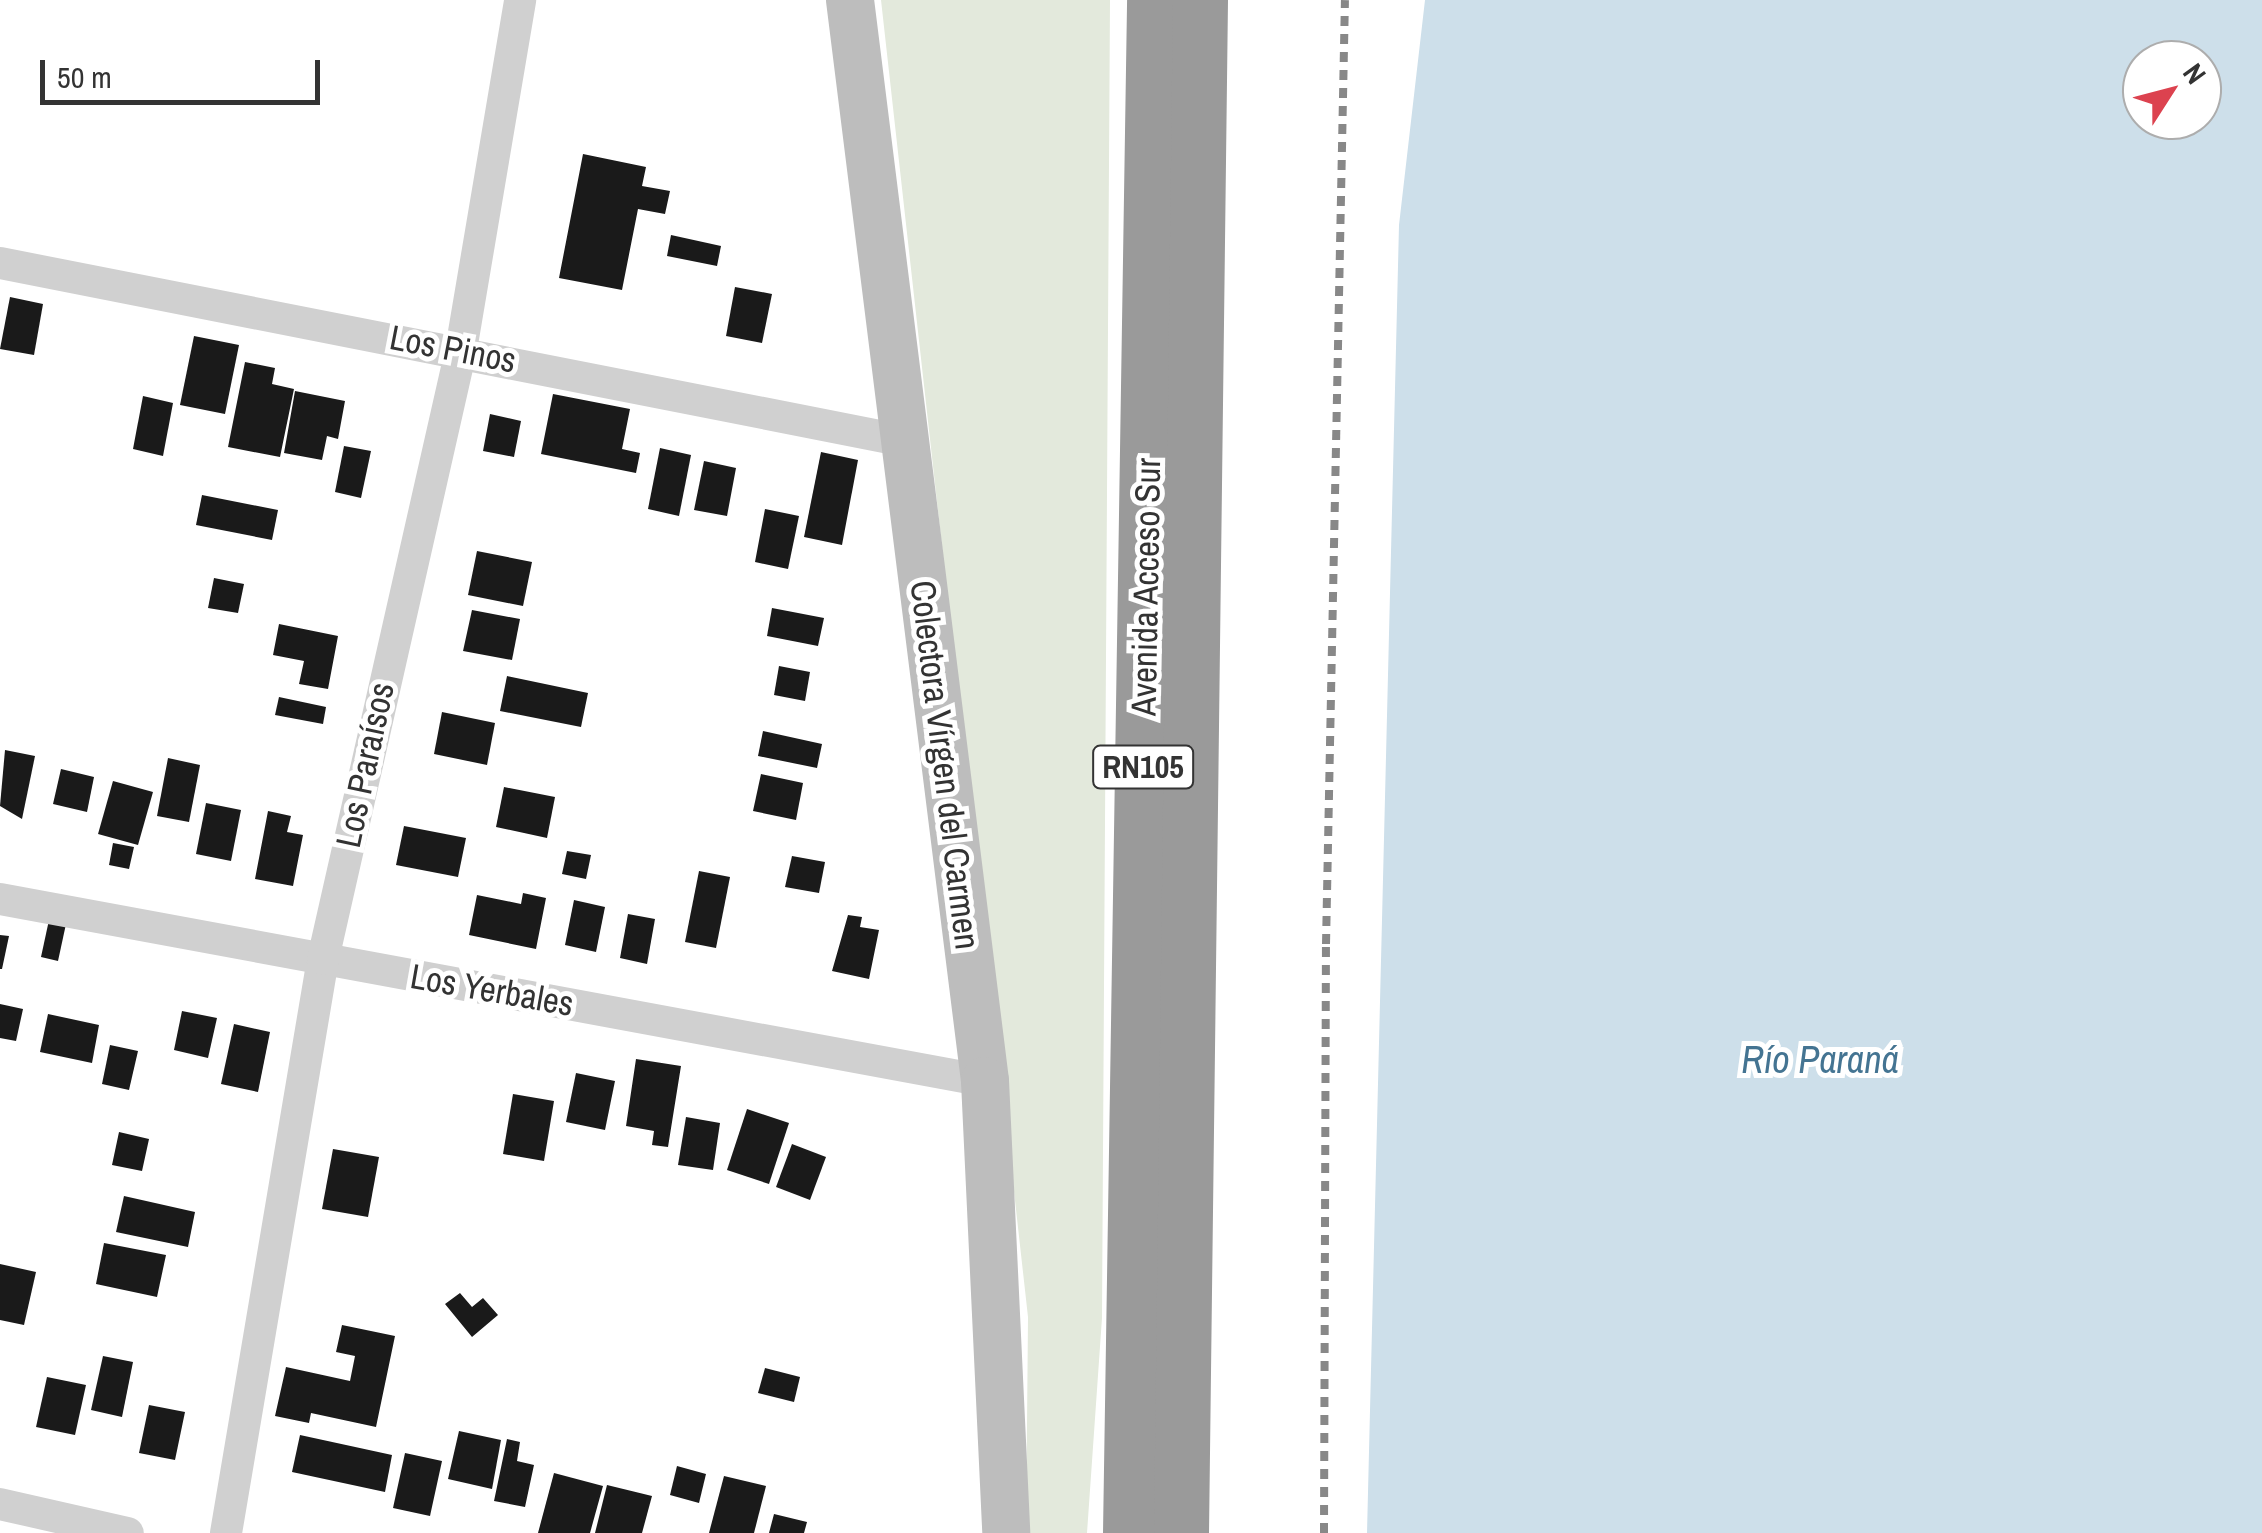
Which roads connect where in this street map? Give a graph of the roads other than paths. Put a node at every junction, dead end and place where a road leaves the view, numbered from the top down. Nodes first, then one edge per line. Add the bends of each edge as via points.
1 (520, 0) edge
2 (850, 0) edge
3 (1121, 0) edge
4 (1154, 0) edge
5 (1200, 0) edge
6 (1153, 130) junction
7 (0, 263) edge
8 (461, 350) junction
9 (905, 441) junction
10 (0, 899) edge
11 (323, 959) junction
12 (985, 1081) junction
13 (0, 1504) edge
14 (128, 1533) edge
15 (226, 1533) edge
16 (1006, 1533) edge
17 (1130, 1533) edge
18 (1181, 1533) edge

1 - 8 street, Los Paraísos
2 - 9 main road, Colectora Vírgen del Carmen
3 - 6 highway
4 - 6 highway, Avenida Acceso Sur / RN105
5 - 18 highway, Avenida Acceso Sur / RN105
6 - 17 highway, Avenida Acceso Sur / RN105
7 - 8 street, Los Pinos
8 - 9 street, Los Pinos
8 - 11 street, Los Paraísos
9 - 12 main road, Colectora Vírgen del Carmen
10 - 11 street, Los Yerbales
11 - 12 street, Los Yerbales
11 - 15 street, Los Paraísos
12 - 16 main road, Colectora Vírgen del Carmen
13 - 14 street

